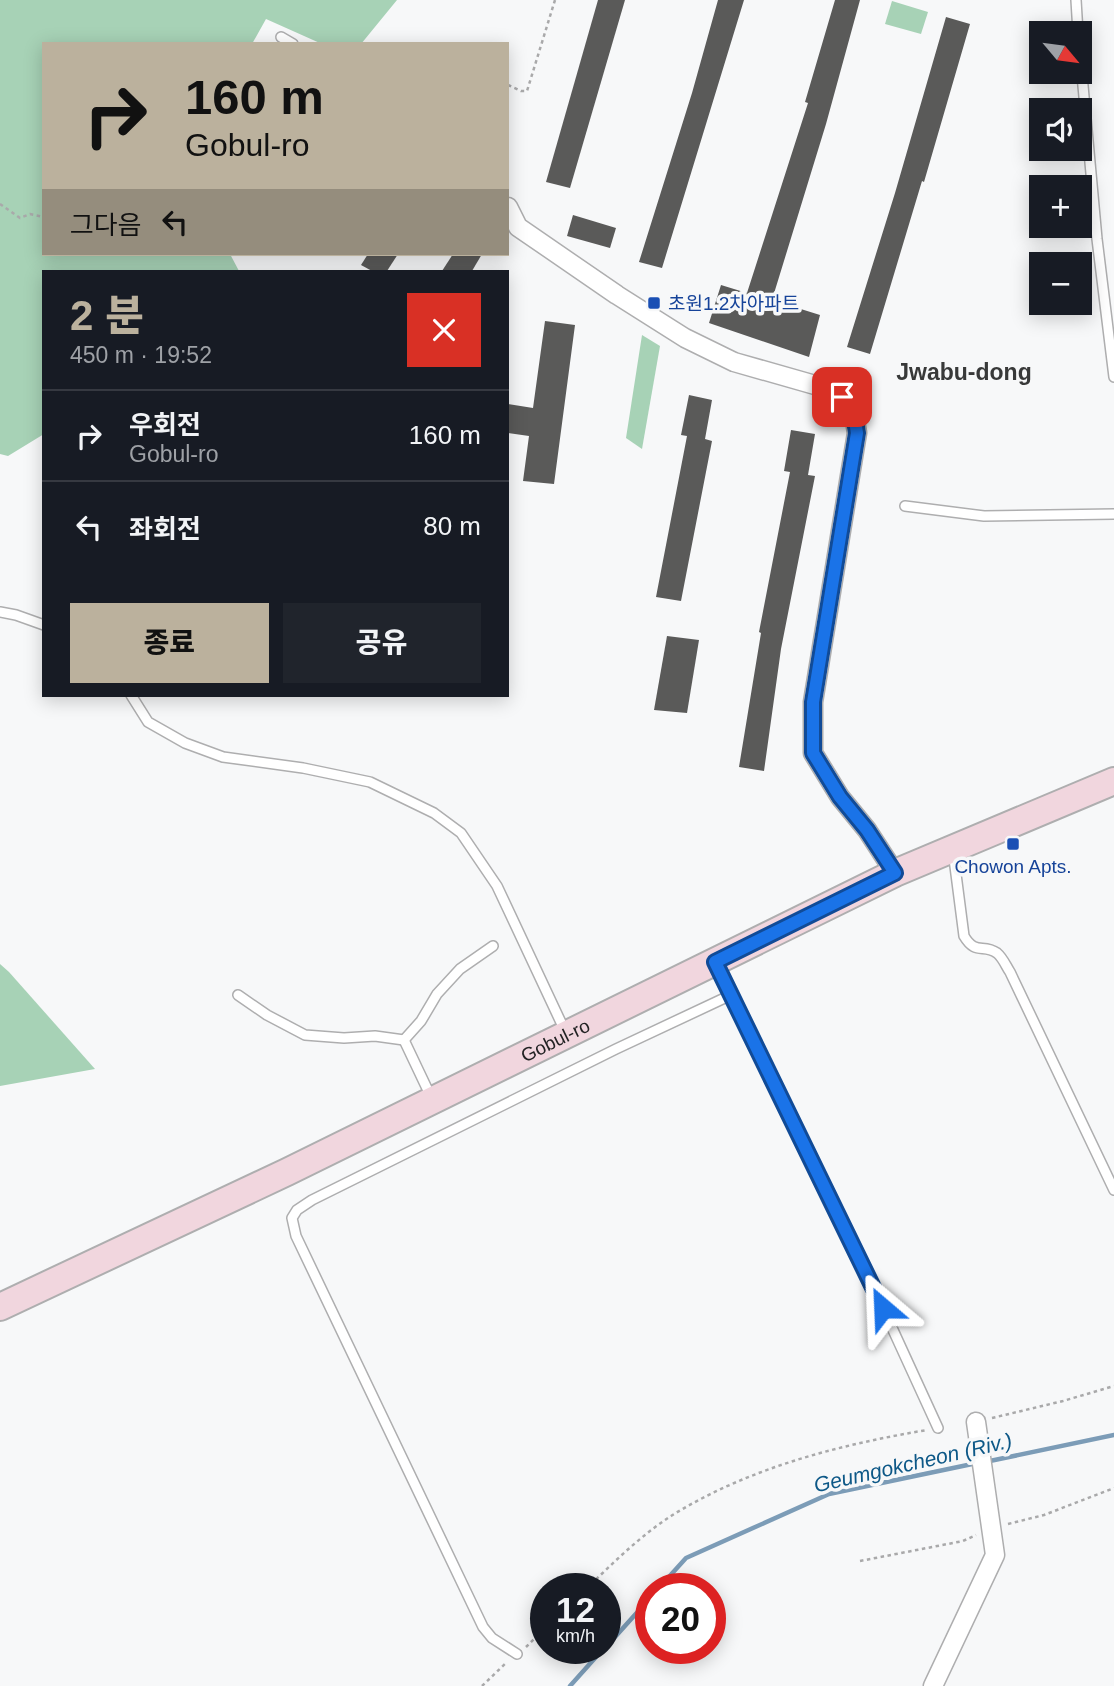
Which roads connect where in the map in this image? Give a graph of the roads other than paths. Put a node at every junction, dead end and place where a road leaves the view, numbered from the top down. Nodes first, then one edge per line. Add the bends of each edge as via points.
1 (1076, 0) edge
2 (1077, 21) edge
3 (281, 37) dead end
4 (290, 42) edge
5 (1083, 84) edge
6 (509, 209) edge
7 (1114, 377) edge
8 (905, 506) dead end
9 (1114, 514) edge
10 (0, 612) edge
11 (42, 624) edge
12 (132, 697) edge
13 (1112, 778) edge
14 (953, 849) junction
15 (895, 873) junction
16 (493, 946) dead end
17 (715, 962) junction
18 (238, 995) dead end
19 (731, 995) junction
20 (567, 1035) junction
21 (404, 1041) junction
22 (433, 1101) junction
23 (1114, 1190) edge
24 (0, 1307) edge
25 (976, 1422) road end
26 (938, 1428) road end
27 (517, 1654) dead end
28 (933, 1686) edge

1 - 2 lane
3 - 4 lane
5 - 7 lane
6 - 15 street via 519,227 685,338 734,362 822,387 853,408 857,433 813,702 813,753
8 - 9 lane via 984,516
10 - 11 lane
12 - 20 lane via 148,722 185,743 223,757 370,782 434,813 461,833 497,886
13 - 14 main road, Gobul-ro
14 - 15 main road, Gobul-ro
14 - 23 lane via 964,936 970,946 999,954 1010,972
15 - 17 main road, Gobul-ro
16 - 21 lane via 460,969
17 - 19 lane
17 - 20 main road, Gobul-ro
18 - 21 lane via 305,1035
19 - 26 lane
19 - 27 lane via 312,1200 292,1218 296,1236 483,1627
20 - 22 main road, Gobul-ro
21 - 22 lane
22 - 24 main road, Gobul-ro
25 - 28 street via 995,1555

